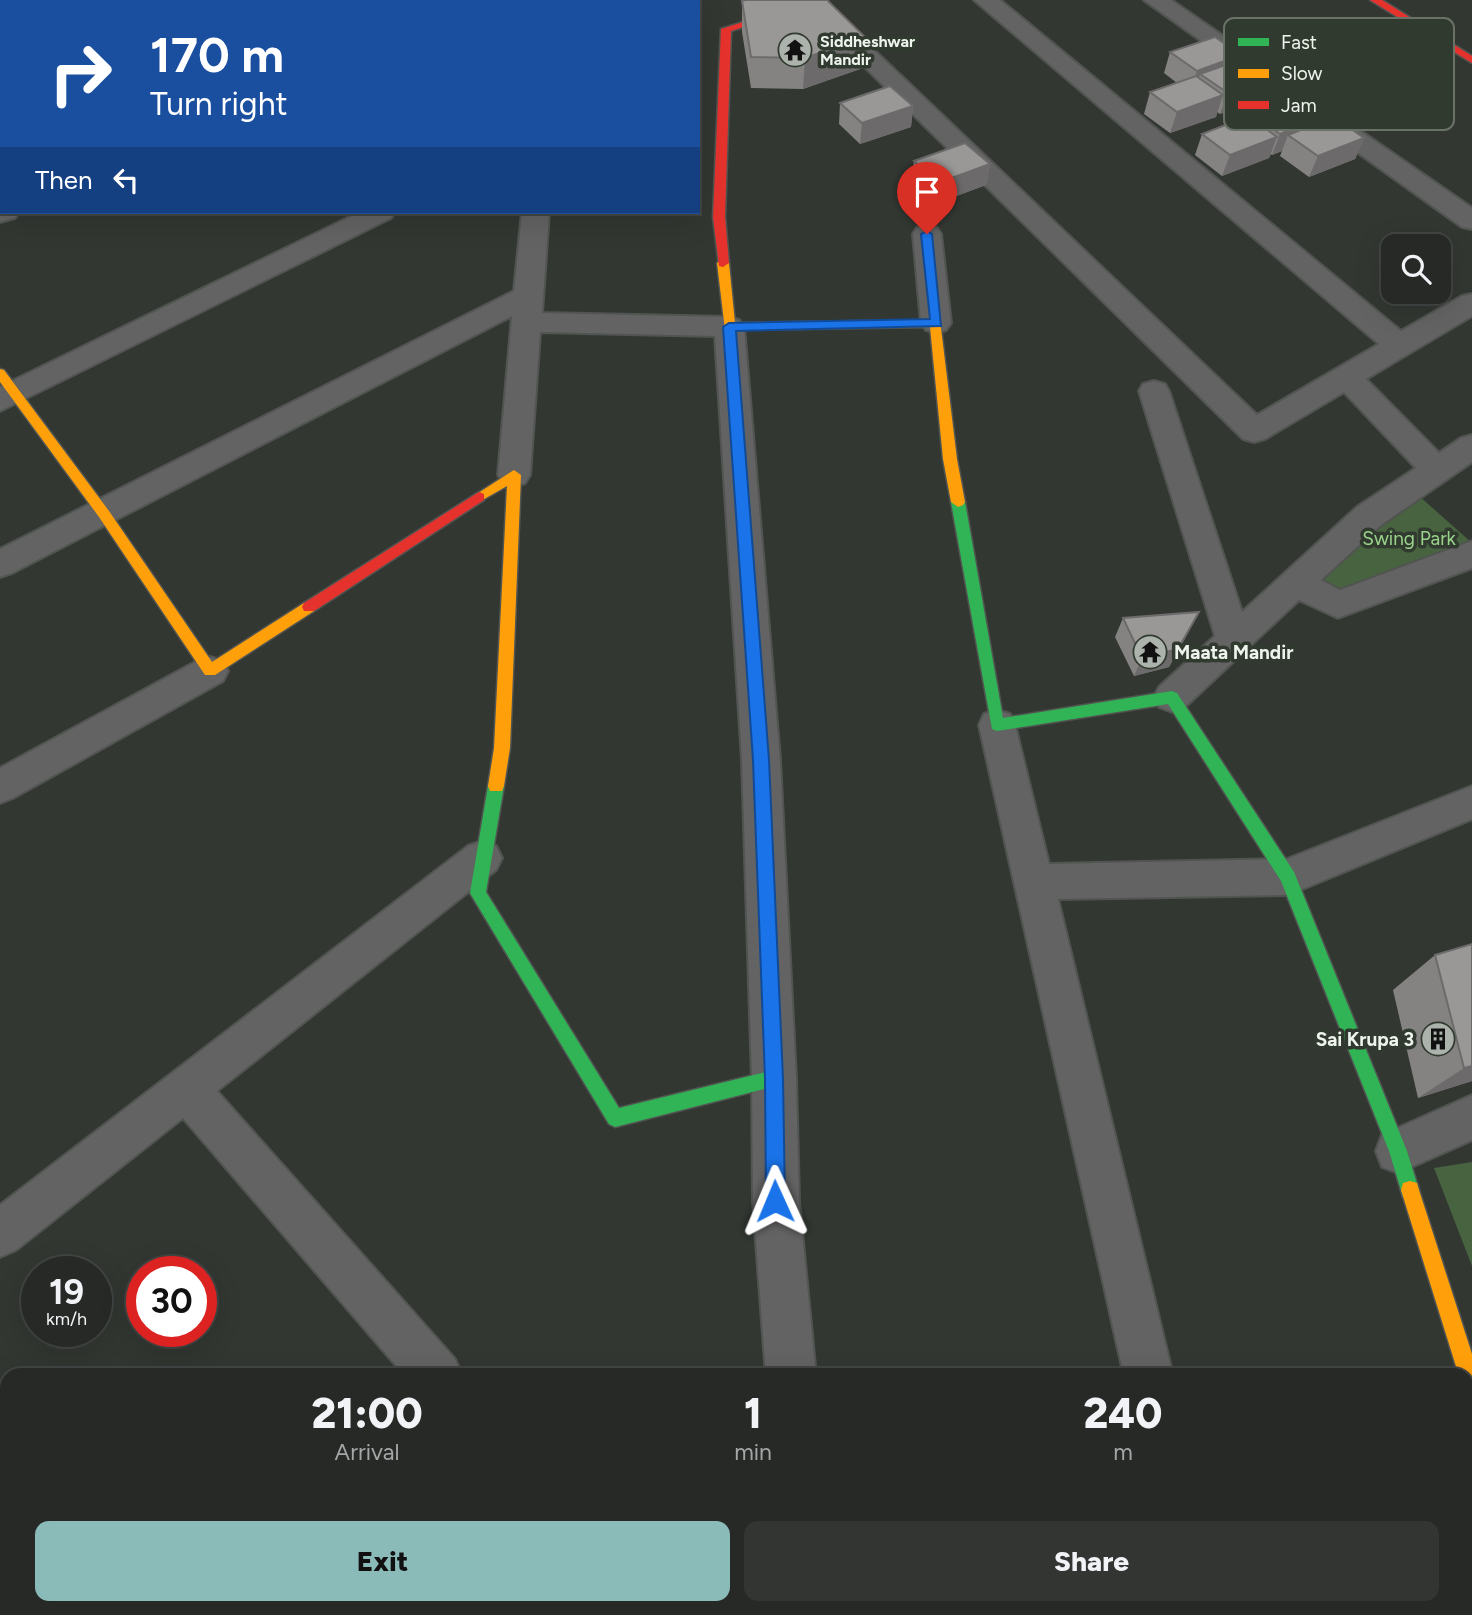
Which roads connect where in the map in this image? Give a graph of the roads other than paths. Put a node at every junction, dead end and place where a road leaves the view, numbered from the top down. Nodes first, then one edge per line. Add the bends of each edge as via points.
1 (986, 0) edge
2 (1156, 0) edge
3 (1375, 0) edge
4 (818, 2) edge
5 (1404, 18) edge
6 (1224, 48) edge
7 (1454, 49) edge
8 (1472, 60) edge
9 (1342, 130) edge
10 (377, 214) edge
11 (536, 214) edge
12 (1472, 221) edge
13 (927, 234) dead end
14 (1472, 303) edge
15 (527, 309) junction
16 (936, 323) junction
17 (729, 327) junction
18 (1400, 346) junction
19 (1347, 377) junction
20 (6, 388) edge
21 (1154, 391) dead end
22 (1472, 446) edge
23 (1437, 470) junction
24 (514, 475) junction
25 (104, 514) junction
26 (1472, 554) edge
27 (0, 565) edge
28 (1296, 583) junction
29 (1234, 641) junction
30 (210, 671) junction
31 (1172, 697) junction
32 (997, 725) junction
33 (0, 787) edge
34 (1472, 802) edge
35 (482, 858) junction
36 (1288, 877) junction
37 (1033, 882) junction
38 (774, 1079) junction
39 (186, 1089) junction
40 (1472, 1116) edge
41 (1398, 1151) junction
42 (0, 1234) edge
43 (431, 1368) edge
44 (790, 1368) edge
45 (1147, 1368) edge
46 (1467, 1368) edge

1 - 18 street
2 - 6 street
3 - 5 street
4 - 17 street via 726,29 719,218
4 - 19 street via 1254,430
7 - 8 street
9 - 12 street
10 - 20 street
11 - 15 street
13 - 16 street
14 - 18 street
15 - 17 street
15 - 24 street
15 - 25 street
16 - 17 street
16 - 32 street via 950,459
17 - 38 street via 761,760
18 - 19 street
19 - 23 street
20 - 25 street
21 - 29 street
22 - 23 street
23 - 28 street via 1369,516
24 - 30 street
24 - 35 street via 502,748
25 - 27 street
25 - 30 street
26 - 28 street via 1338,605
28 - 29 street
29 - 31 street
30 - 33 street
31 - 32 street
31 - 36 street
32 - 37 street
34 - 36 street
35 - 38 street via 478,893 615,1118
35 - 39 street
36 - 37 street
36 - 41 street
37 - 45 street
38 - 44 street via 775,1201
39 - 42 street
39 - 43 street
40 - 41 street
41 - 46 street

